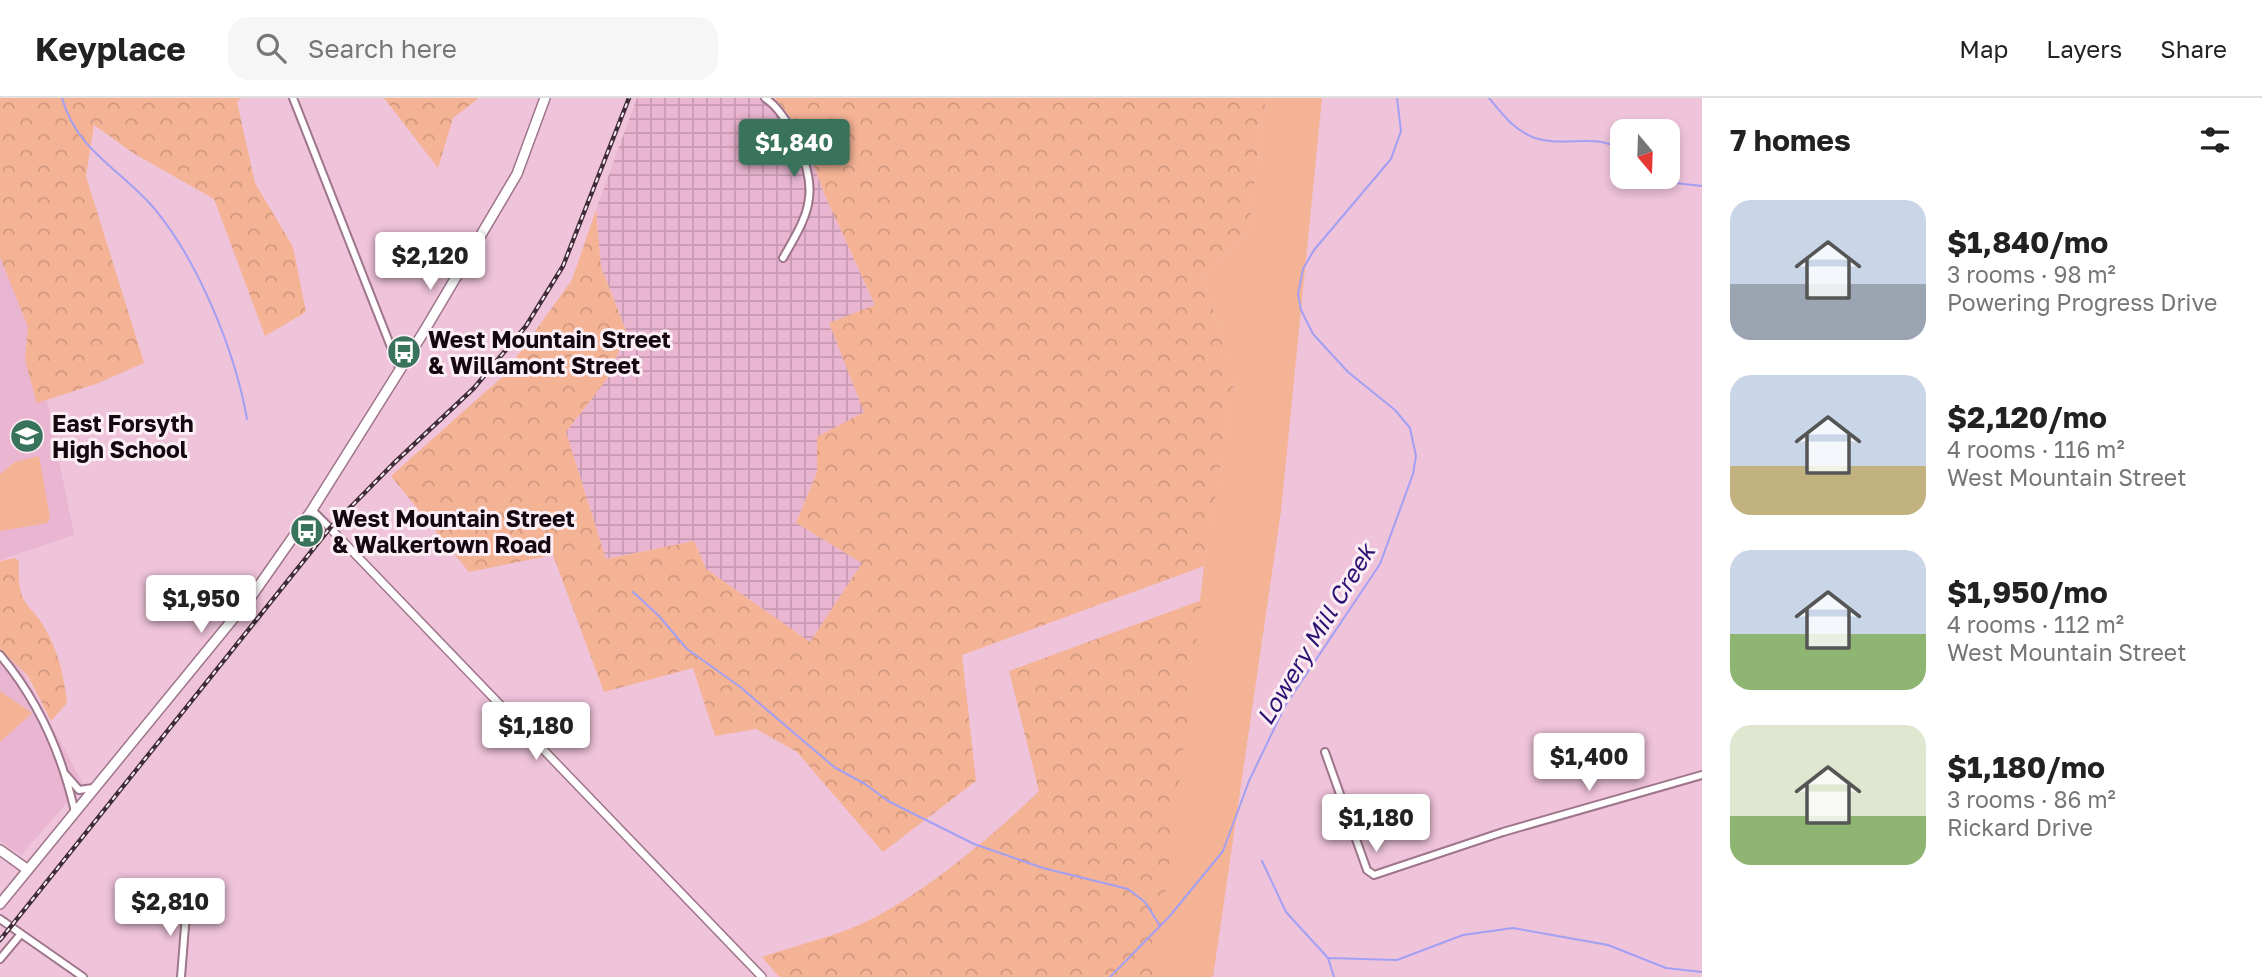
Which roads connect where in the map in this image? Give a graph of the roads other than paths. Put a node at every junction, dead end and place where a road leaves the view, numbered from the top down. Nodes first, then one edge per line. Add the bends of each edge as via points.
1 (293, 98) edge
2 (545, 98) edge
3 (765, 98) edge
4 (783, 258) dead end
5 (400, 370) junction
6 (312, 510) junction
7 (330, 528) joint
8 (0, 655) edge
9 (1325, 752) dead end
10 (64, 770) junction
11 (1702, 775) edge
12 (97, 786) junction
13 (75, 812) junction
14 (0, 850) edge
15 (28, 870) junction
16 (187, 901) dead end
17 (0, 904) edge
18 (0, 919) edge
19 (20, 935) junction
20 (0, 959) edge
21 (83, 977) edge
22 (180, 977) edge
23 (762, 977) edge

1 - 5 street
2 - 5 main road via 517,174
3 - 4 street via 790,127 809,185 807,209
5 - 6 main road
6 - 7 street
6 - 12 main road via 251,597
7 - 23 street
8 - 10 street via 37,707
9 - 11 street via 1367,870 1374,875
10 - 12 street via 77,789
10 - 13 street
12 - 13 main road
13 - 15 main road
14 - 15 main road
15 - 17 main road
16 - 22 street
18 - 19 street
19 - 20 street
19 - 21 street

